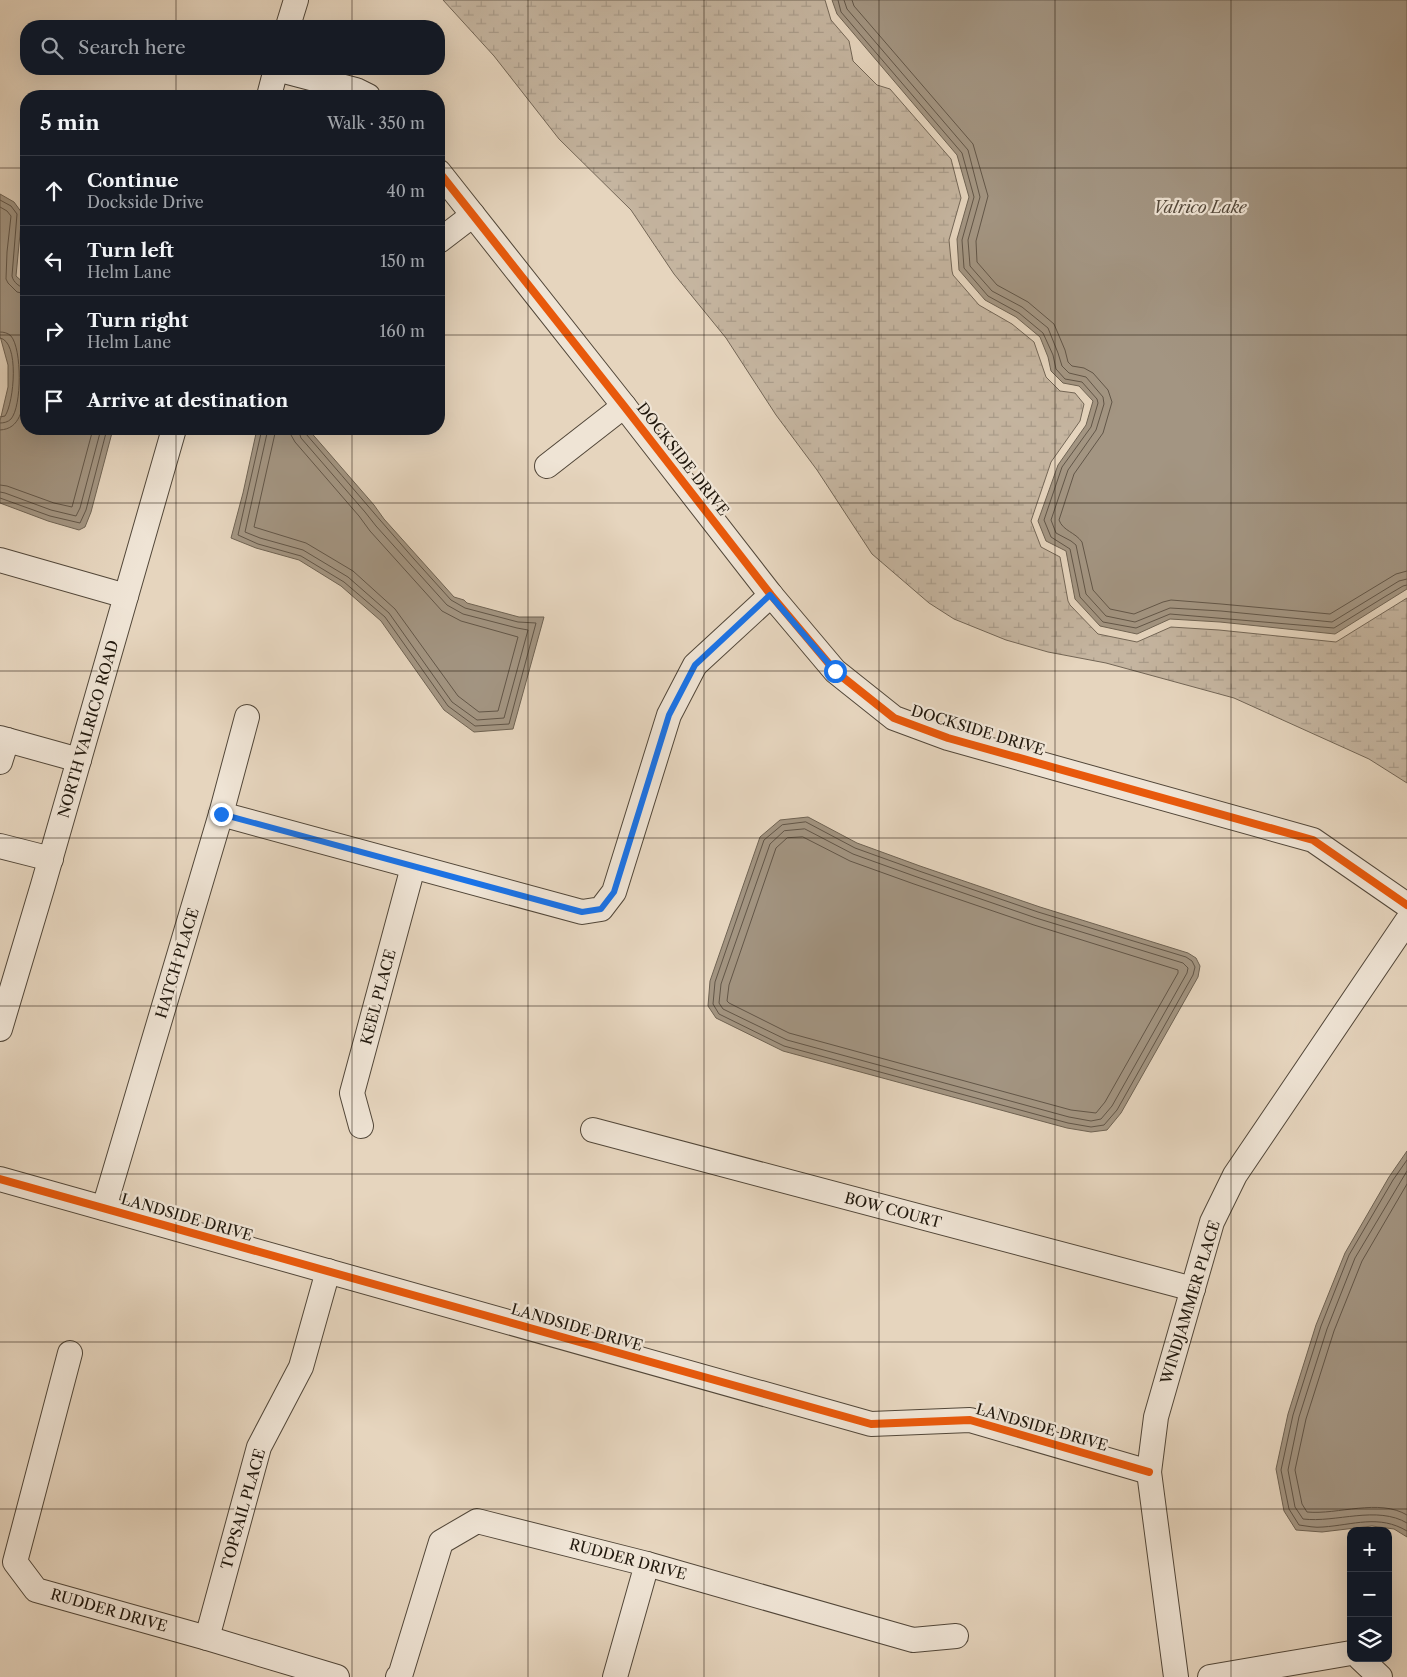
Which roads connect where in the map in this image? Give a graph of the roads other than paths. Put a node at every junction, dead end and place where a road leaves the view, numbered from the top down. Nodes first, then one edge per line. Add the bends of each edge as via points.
1 (296, 0) edge
2 (290, 20) edge
3 (274, 75) edge
4 (299, 75) edge
5 (271, 90) edge
6 (356, 90) edge
7 (445, 180) edge
8 (473, 215) junction
9 (445, 236) edge
10 (624, 406) junction
11 (172, 435) edge
12 (547, 466) dead end
13 (0, 560) edge
14 (770, 595) junction
15 (126, 596) junction
16 (247, 717) dead end
17 (4, 739) edge
18 (79, 760) junction
19 (0, 762) edge
20 (221, 814) junction
21 (0, 846) edge
22 (51, 860) junction
23 (413, 867) junction
24 (1407, 905) edge
25 (1407, 921) edge
26 (0, 1029) edge
27 (361, 1126) dead end
28 (593, 1130) dead end
29 (0, 1179) edge
30 (104, 1208) junction
31 (328, 1271) junction
32 (1193, 1289) junction
33 (70, 1353) dead end
34 (1148, 1472) junction
35 (647, 1564) junction
36 (956, 1636) dead end
37 (207, 1638) junction
38 (1347, 1654) edge
39 (1364, 1662) edge
40 (337, 1677) edge
41 (398, 1677) edge
42 (615, 1677) edge
43 (1176, 1677) edge
44 (1210, 1677) edge
45 (1380, 1677) edge

1 - 2 street
3 - 5 street
4 - 6 street
7 - 8 street, DOCKSIDE DRIVE
8 - 9 street
8 - 10 street, DOCKSIDE DRIVE
10 - 12 street
10 - 14 street, DOCKSIDE DRIVE
11 - 15 street, NORTH VALRICO ROAD
13 - 15 street
14 - 23 street via 695,665 669,715 614,892 601,909 582,912
14 - 24 street, DOCKSIDE DRIVE via 835,671 894,718 948,738 1313,840
15 - 18 street, NORTH VALRICO ROAD
16 - 20 street, HATCH PLACE
17 - 18 street
17 - 19 street
18 - 22 street, NORTH VALRICO ROAD
20 - 23 street
20 - 30 street, HATCH PLACE
21 - 22 street
22 - 26 street, NORTH VALRICO ROAD
23 - 27 street, KEEL PLACE via 352,1093
25 - 32 street, WINDJAMMER PLACE via 1235,1174 1212,1222
28 - 32 street, BOW COURT
29 - 30 street, LANDSIDE DRIVE
30 - 31 street, LANDSIDE DRIVE
31 - 34 street, LANDSIDE DRIVE via 871,1424 970,1420
31 - 37 street, TOPSAIL PLACE via 301,1367 258,1447
32 - 34 street, WINDJAMMER PLACE via 1156,1417
33 - 37 street, RUDDER DRIVE via 15,1562 36,1590
34 - 43 street, WINDJAMMER PLACE
35 - 36 street, RUDDER DRIVE via 914,1640
35 - 41 street, RUDDER DRIVE via 477,1521 441,1542
35 - 42 street
37 - 40 street, RUDDER DRIVE
38 - 44 street
39 - 45 street

